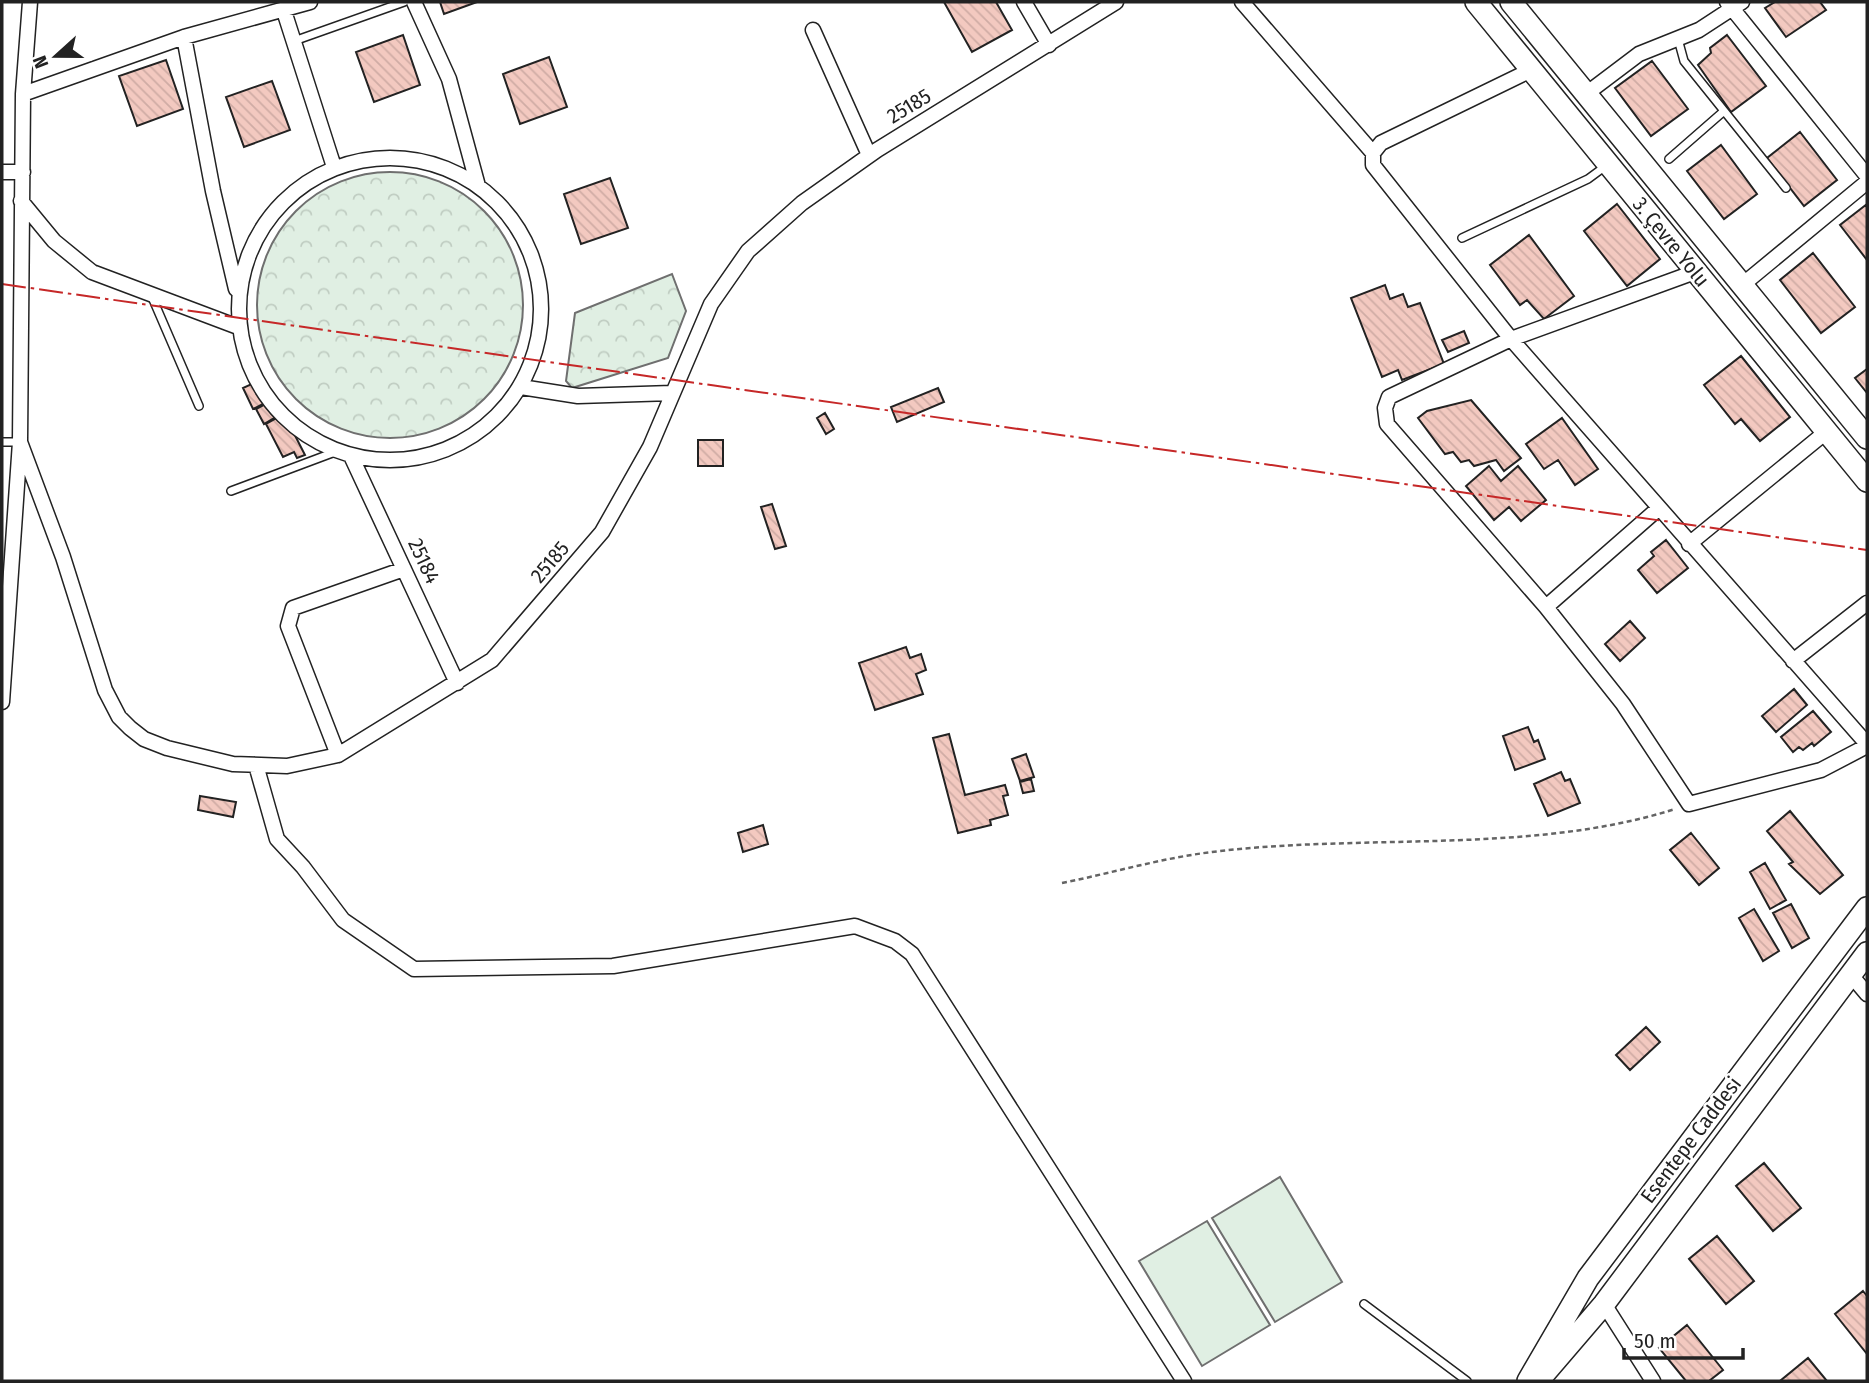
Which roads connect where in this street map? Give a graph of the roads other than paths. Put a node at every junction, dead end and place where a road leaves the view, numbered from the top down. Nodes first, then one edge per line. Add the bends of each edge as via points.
1 (30, 2) edge
2 (310, 2) edge
3 (404, 2) edge
4 (414, 2) edge
5 (1024, 2) edge
6 (1116, 2) edge
7 (1242, 2) edge
8 (1476, 2) edge
9 (1511, 2) edge
10 (1734, 4) edge
11 (284, 11) junction
12 (813, 30) dead end
13 (184, 37) junction
14 (1678, 38) junction
15 (294, 41) junction
16 (1049, 45) junction
17 (1531, 71) junction
18 (23, 94) junction
19 (1586, 94) junction
20 (1724, 111) junction
21 (1373, 153) junction
22 (869, 155) junction
23 (1669, 159) dead end
24 (1608, 164) junction
25 (334, 167) junction
26 (2, 172) edge
27 (23, 172) junction
28 (1867, 176) edge
29 (1867, 182) edge
30 (478, 186) junction
31 (1786, 188) dead end
32 (21, 201) junction
33 (1462, 239) dead end
34 (1695, 272) junction
35 (1741, 286) junction
36 (150, 293) junction
37 (237, 293) junction
38 (238, 327) junction
39 (1511, 339) junction
40 (521, 387) junction
41 (672, 393) junction
42 (199, 406) dead end
43 (1826, 432) junction
44 (1867, 438) edge
45 (2, 442) edge
46 (20, 442) junction
47 (335, 452) junction
48 (352, 458) junction
49 (1867, 481) edge
50 (231, 491) dead end
51 (1659, 508) junction
52 (1689, 544) junction
53 (404, 569) junction
54 (1867, 603) edge
55 (1546, 607) junction
56 (1793, 661) junction
57 (457, 683) junction
58 (2, 702) edge
59 (1867, 745) edge
60 (338, 755) junction
61 (256, 765) junction
62 (1867, 908) edge
63 (1867, 953) edge
64 (1851, 975) junction
65 (1867, 994) edge
66 (1364, 1304) dead end
67 (1604, 1304) junction
68 (1184, 1381) edge
69 (1468, 1381) edge
70 (1528, 1381) edge
71 (1538, 1381) edge
72 (1653, 1381) edge

1 - 18 street
2 - 11 street
3 - 15 lane
4 - 30 street via 449,79
5 - 16 street
6 - 16 street, 25185
7 - 21 street
8 - 17 main road, 3. Çevre Yolu
9 - 19 main road, 3. Çevre Yolu
10 - 14 street via 1706,27
10 - 28 street
11 - 13 street
11 - 15 street
12 - 22 street
13 - 18 street
13 - 37 street
14 - 19 street via 1639,54
14 - 20 lane via 1684,61
15 - 25 street
16 - 22 street, 25185
17 - 21 street via 1381,143
17 - 24 main road, 3. Çevre Yolu
18 - 27 street
19 - 35 main road, 3. Çevre Yolu
20 - 23 lane
20 - 31 lane
21 - 39 street via 1373,165
22 - 41 street, 25185 via 802,203 748,251 711,304
24 - 33 lane via 1588,179
24 - 34 main road, 3. Çevre Yolu
25 - 30 street via 371,158 409,158 445,168
25 - 37 street via 298,187 268,216 247,253
26 - 27 street
27 - 32 street
29 - 35 street
30 - 40 street via 510,217 532,257 541,301 537,345
32 - 36 street via 44,232 82,266 114,283
32 - 46 street
34 - 39 street
34 - 43 main road, 3. Çevre Yolu
35 - 44 main road, 3. Çevre Yolu
36 - 38 street
36 - 42 lane
37 - 38 street
38 - 47 street via 251,363 275,398 303,429
39 - 51 street
39 - 55 street via 1389,397 1385,415 1387,424
40 - 41 street via 578,396
40 - 48 street via 485,428 448,450 417,460
41 - 57 street, 25185 via 650,447 602,532 492,660
43 - 49 main road, 3. Çevre Yolu
43 - 52 street
45 - 46 lane
46 - 58 street
46 - 61 street, 25185 via 105,690 119,717 144,739 167,748
47 - 48 street
47 - 50 lane
48 - 53 street, 25184
51 - 52 street
51 - 55 street
52 - 56 street
53 - 57 street, 25184
53 - 60 street via 293,608 288,618
54 - 56 street
55 - 59 street via 1623,704 1689,804 1812,774
56 - 59 street
57 - 60 street, 25185
60 - 61 street, 25185 via 287,766
61 - 68 street via 277,839 343,920 414,969 612,967 855,926 895,941 912,954
62 - 70 main road, Esentepe Caddesi via 1588,1278
63 - 64 main road, Esentepe Caddesi
64 - 65 street
64 - 67 main road, Esentepe Caddesi
66 - 69 lane
67 - 71 main road, Esentepe Caddesi
67 - 72 street

